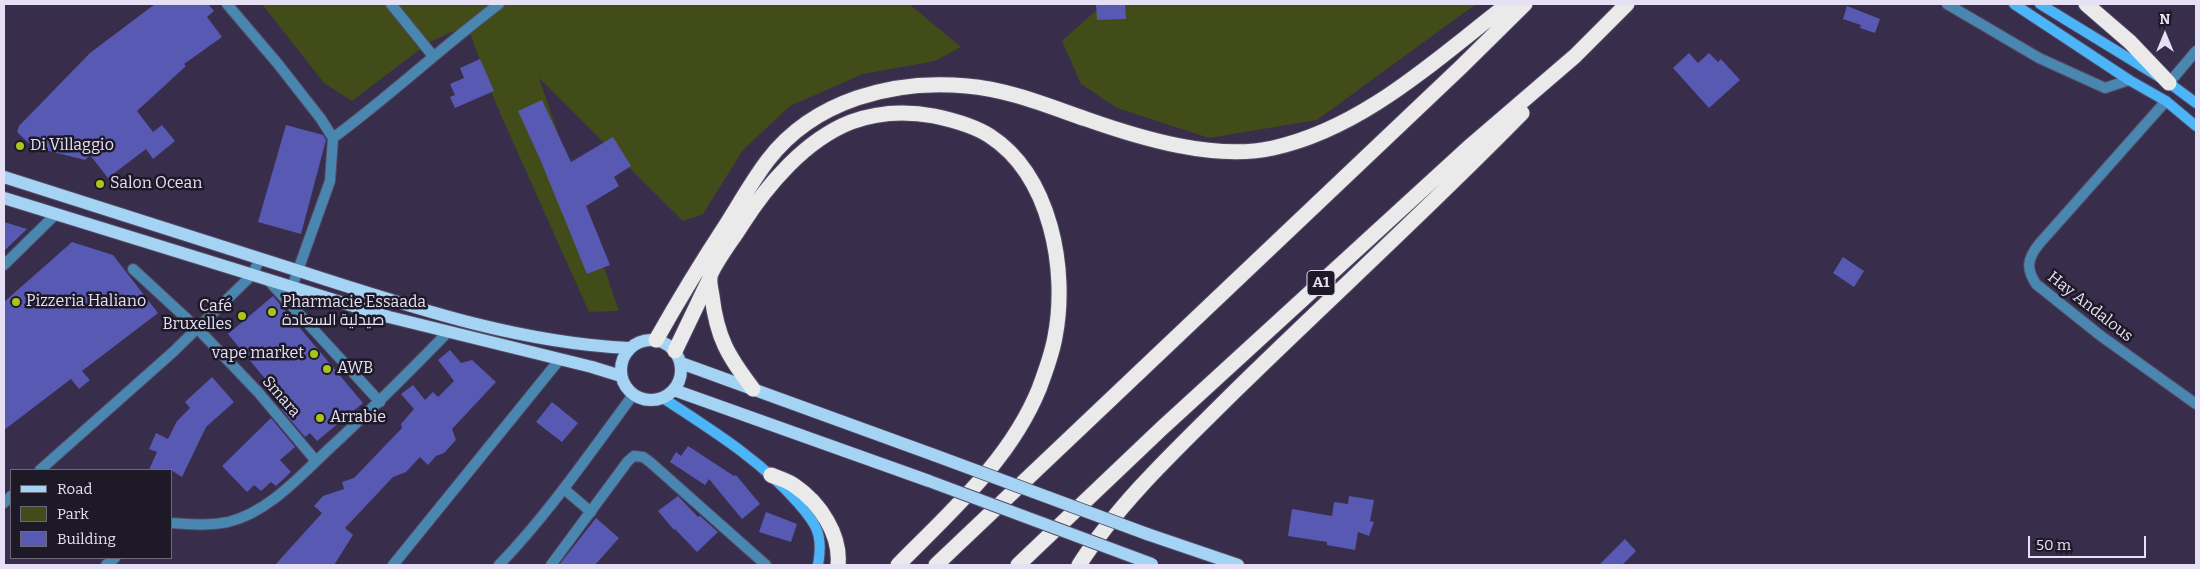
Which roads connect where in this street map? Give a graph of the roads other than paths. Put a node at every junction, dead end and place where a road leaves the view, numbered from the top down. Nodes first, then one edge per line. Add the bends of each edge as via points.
1 (227, 4) edge
2 (391, 4) edge
3 (499, 4) edge
4 (1508, 4) edge
5 (1525, 4) edge
6 (1627, 4) edge
7 (1947, 4) edge
8 (2014, 4) edge
9 (2040, 4) edge
10 (2086, 4) edge
11 (2196, 51) edge
12 (433, 56) junction
13 (1575, 56) junction
14 (2129, 80) junction
15 (2169, 83) junction
16 (2166, 102) junction
17 (2196, 103) edge
18 (2196, 126) edge
19 (332, 138) junction
20 (4, 177) edge
21 (4, 198) edge
22 (56, 214) junction
23 (260, 259) junction
24 (4, 265) edge
25 (133, 269) dead end
26 (298, 271) junction
27 (252, 275) junction
28 (710, 278) junction
29 (268, 280) junction
30 (292, 288) junction
31 (198, 328) junction
32 (447, 333) junction
33 (656, 340) junction
34 (629, 348) junction
35 (678, 357) junction
36 (560, 359) junction
37 (621, 376) junction
38 (753, 389) junction
39 (674, 390) junction
40 (633, 395) junction
41 (663, 398) junction
42 (380, 402) junction
43 (2196, 404) edge
44 (316, 461) junction
45 (41, 469) edge
46 (771, 475) junction
47 (564, 489) junction
48 (591, 512) junction
49 (172, 522) edge
50 (1154, 564) edge
51 (393, 565) edge
52 (499, 565) edge
53 (551, 565) edge
54 (766, 565) edge
55 (818, 565) edge
56 (838, 565) edge
57 (898, 565) edge
58 (936, 565) edge
59 (1018, 565) edge
60 (1079, 565) edge
61 (1238, 565) edge

1 - 19 street via 278,64
2 - 12 street
3 - 12 street
4 - 33 highway via 1356,116 1312,137 1270,149 1234,152 1171,144 1007,93 969,86 923,84 884,89 838,106 796,131 769,158 679,298
5 - 58 highway
6 - 13 highway, A1
7 - 14 street via 2039,58 2105,88
8 - 14 street
9 - 15 street
10 - 15 highway via 2130,42
11 - 15 street
12 - 19 street via 399,88
13 - 59 highway, A1 via 1432,181
13 - 60 highway via 1446,191 1187,440 1129,500
14 - 16 street
15 - 17 street
16 - 18 street
16 - 43 street, Hay Andalous via 2038,244 2028,264 2029,274 2036,284 2101,336
19 - 26 street via 330,181
20 - 23 main road
21 - 22 main road
22 - 24 street
22 - 27 main road
23 - 26 main road
23 - 27 street
25 - 31 street, Smara
26 - 30 street
26 - 34 main road via 490,327 573,344
27 - 29 main road
27 - 31 street
28 - 35 highway
28 - 38 highway via 716,328 734,364
28 - 57 highway via 765,192 800,156 825,135 872,115 914,113 960,122 990,136 1012,155 1034,186 1050,222 1058,268 1059,302 1055,338 1039,388 998,461
29 - 30 main road
29 - 42 street
30 - 32 main road
31 - 44 street, Smara
31 - 45 street
32 - 36 main road
32 - 42 street
33 - 34 main road via 646,340
33 - 35 main road via 666,343
34 - 37 main road via 620,366
35 - 38 main road
35 - 39 main road via 681,377
36 - 37 main road
36 - 51 street
37 - 40 main road
38 - 61 main road, bridge
39 - 41 main road
39 - 50 main road, bridge
40 - 41 main road via 648,400
40 - 47 street
41 - 46 street
42 - 44 street
44 - 49 street via 296,482 252,512 229,522
46 - 55 street via 791,494 817,528 820,545
46 - 56 highway via 795,485 815,505 832,528
47 - 48 street
47 - 52 street
48 - 53 street
48 - 54 street via 628,461 634,456 643,457

